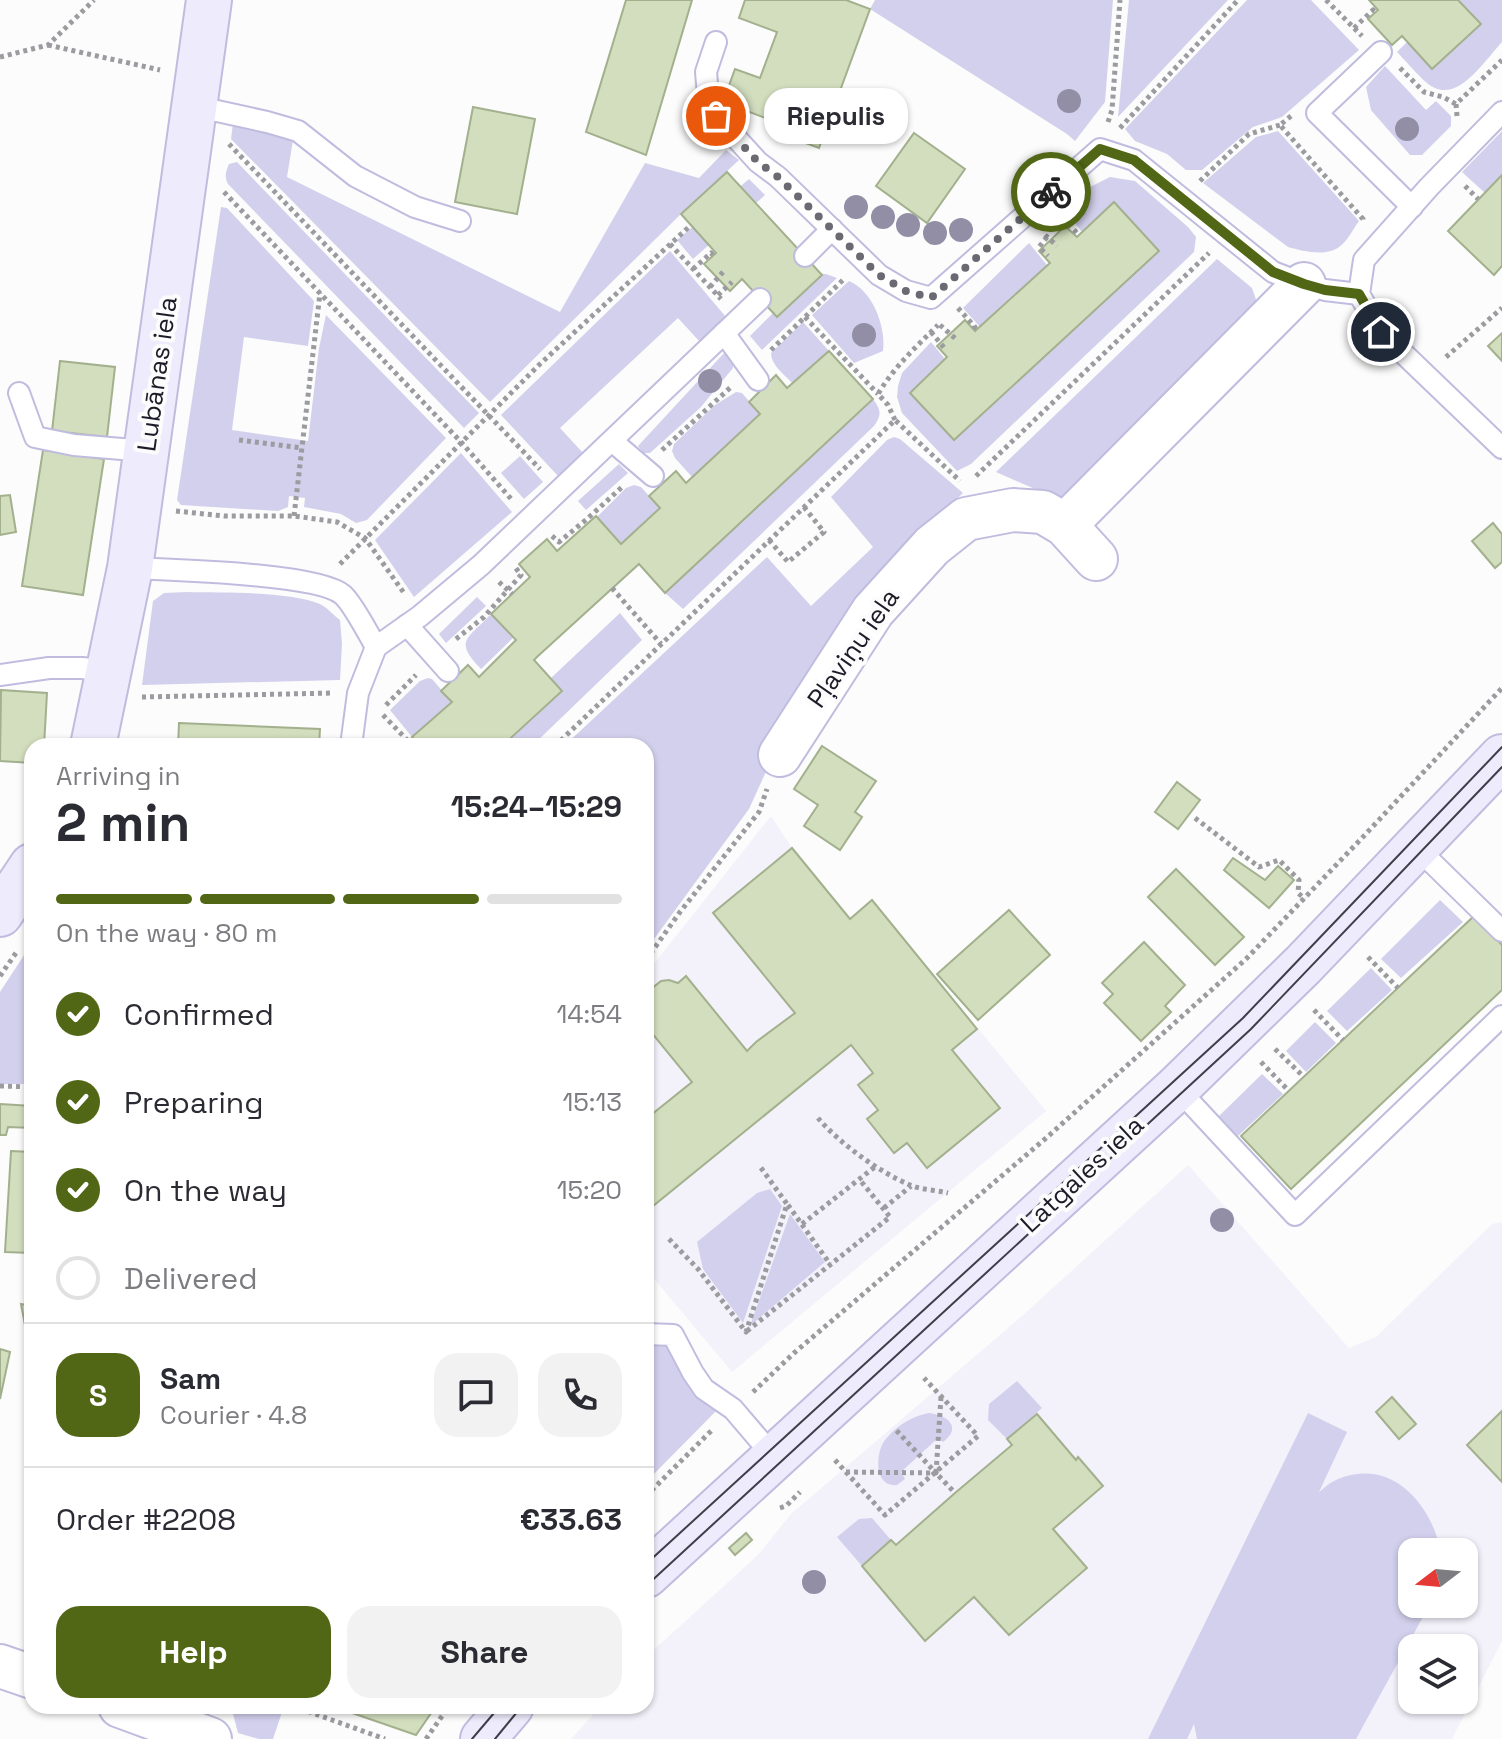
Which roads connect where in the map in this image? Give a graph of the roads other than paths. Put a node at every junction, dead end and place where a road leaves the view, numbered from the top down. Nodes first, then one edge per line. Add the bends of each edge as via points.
1 (209, 0) edge
2 (716, 42) dead end
3 (1381, 52) dead end
4 (194, 106) junction
5 (1502, 112) edge
6 (1412, 207) junction
7 (460, 221) dead end
8 (832, 229) junction
9 (805, 256) dead end
10 (1304, 284) junction
11 (1359, 294) junction
12 (760, 299) dead end
13 (724, 333) junction
14 (754, 375) road end
15 (19, 393) dead end
16 (612, 441) junction
17 (1502, 448) edge
18 (146, 451) junction
19 (647, 472) road end
20 (1065, 525) junction
21 (1096, 559) dead end
22 (130, 568) junction
23 (413, 620) junction
24 (376, 647) junction
25 (442, 664) road end
26 (0, 675) edge
27 (121, 684) junction
28 (97, 738) edge
29 (352, 738) edge
30 (780, 755) road end
31 (1502, 757) edge
32 (1416, 847) junction
33 (24, 878) edge
34 (0, 914) edge
35 (1502, 931) edge
36 (1502, 1016) edge
37 (1177, 1088) junction
38 (654, 1334) edge
39 (774, 1457) junction
40 (654, 1568) edge
41 (0, 1666) edge
42 (24, 1674) edge
43 (142, 1714) edge
44 (205, 1714) edge
45 (504, 1714) edge
46 (210, 1739) edge
47 (483, 1739) edge

1 - 4 street, Lubānas iela
2 - 8 lane via 706,72 716,116
3 - 6 lane via 1317,113
4 - 7 lane via 298,131 355,176 415,207
4 - 18 street, Lubānas iela
5 - 6 lane
6 - 11 lane via 1364,260
8 - 9 lane
8 - 10 lane via 879,275 931,298 1100,149 1134,160 1273,272
10 - 11 lane
10 - 20 street
11 - 17 lane via 1381,332
12 - 13 lane
13 - 14 lane
13 - 16 lane
15 - 18 lane via 35,437
16 - 19 lane
16 - 23 lane via 481,565
18 - 22 street, Lubānas iela
20 - 21 street, Pļaviņu iela
20 - 30 street, Pļaviņu iela via 1043,512 1013,510 966,519 932,546 873,611
22 - 24 lane via 320,585 343,594
22 - 27 street, Lubānas iela
23 - 24 lane
23 - 25 lane
24 - 29 lane via 358,693
26 - 27 lane via 82,668
27 - 28 street, Lubānas iela
31 - 32 street, Latgales iela
32 - 35 lane
32 - 37 street, Latgales iela
33 - 34 street
36 - 37 lane via 1295,1215
37 - 39 street, Latgales iela
38 - 39 lane via 673,1335 704,1389 733,1409
39 - 40 street, Latgales iela
41 - 42 street
43 - 46 street
44 - 46 street
45 - 47 street

